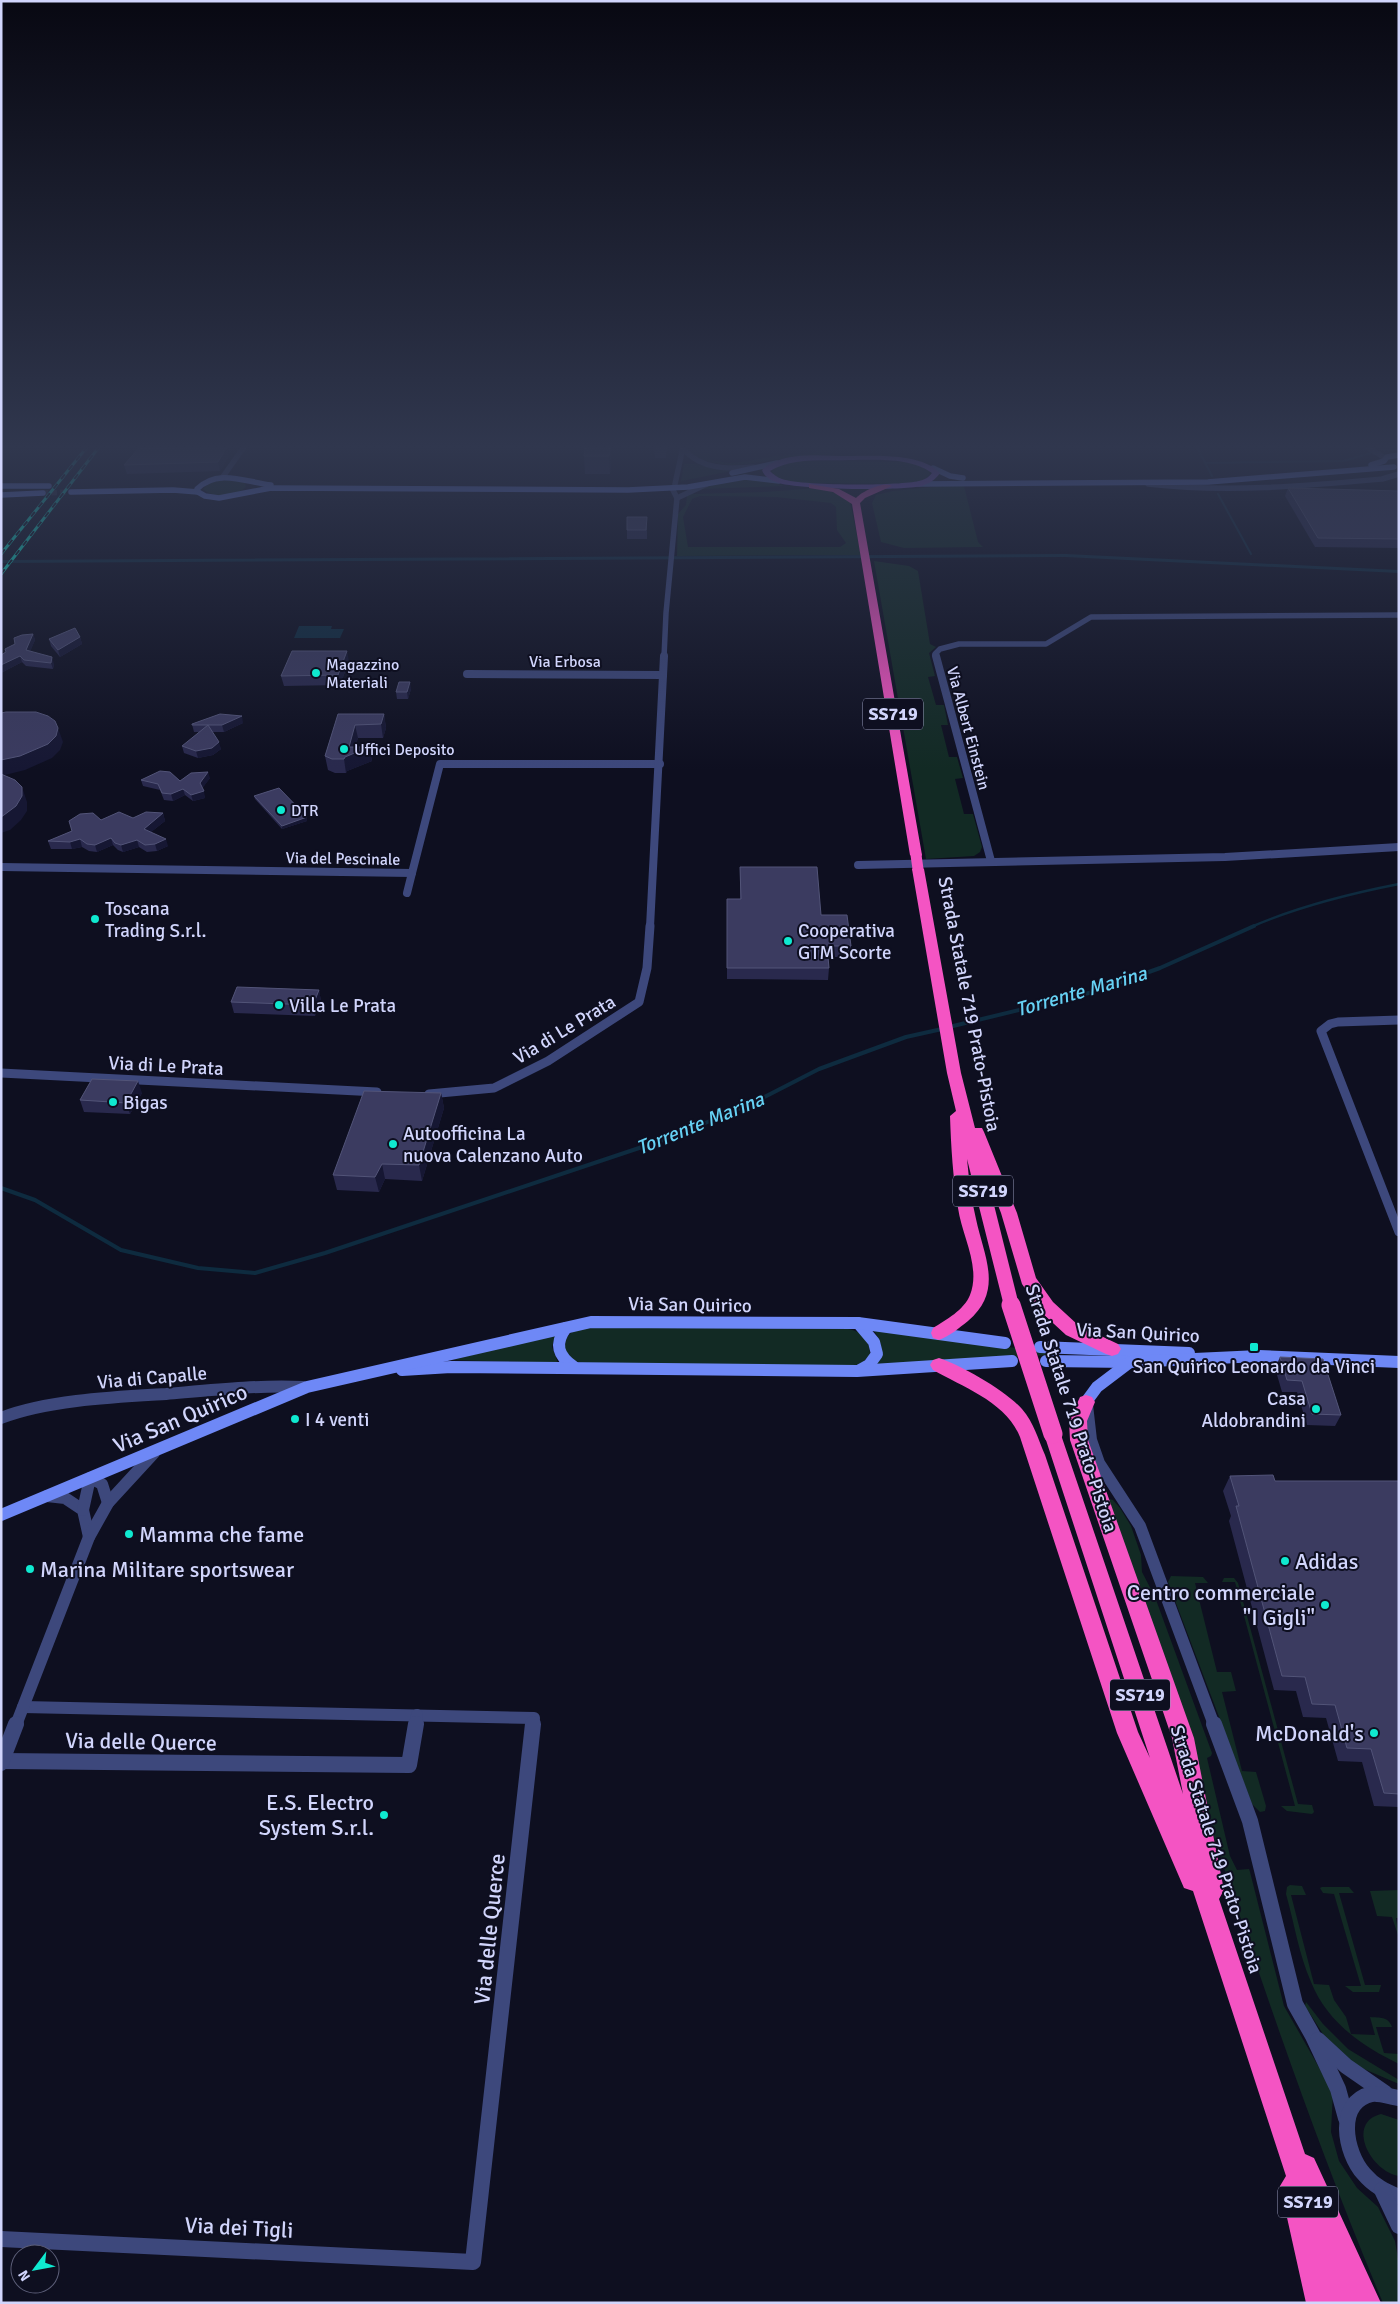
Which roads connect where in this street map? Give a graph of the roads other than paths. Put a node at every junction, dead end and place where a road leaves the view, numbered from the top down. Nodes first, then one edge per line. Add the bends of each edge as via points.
1 (670, 555) edge
2 (866, 555) edge
3 (1399, 615) edge
4 (466, 674) dead end
5 (663, 675) junction
6 (660, 764) junction
7 (1399, 847) edge
8 (991, 861) junction
9 (858, 865) dead end
10 (1, 868) edge
11 (412, 873) junction
12 (407, 893) dead end
13 (1399, 1020) edge
14 (1, 1073) edge
15 (954, 1075) junction
16 (385, 1092) edge
17 (414, 1094) edge
18 (1399, 1232) edge
19 (858, 1323) junction
20 (566, 1328) junction
21 (940, 1334) junction
22 (1005, 1343) dead end
23 (1040, 1347) dead end
24 (1112, 1349) junction
25 (1234, 1356) junction
26 (1012, 1361) dead end
27 (1046, 1362) dead end
28 (1130, 1362) junction
29 (1399, 1362) edge
30 (939, 1365) junction
31 (575, 1368) junction
32 (857, 1371) junction
33 (378, 1372) junction
34 (307, 1387) junction
35 (1086, 1402) junction
36 (1, 1418) edge
37 (158, 1449) junction
38 (90, 1478) junction
39 (46, 1496) junction
40 (108, 1503) junction
41 (83, 1510) junction
42 (1, 1515) edge
43 (89, 1537) junction
44 (23, 1706) junction
45 (417, 1715) junction
46 (2, 1762) edge
47 (1226, 1955) junction
48 (1313, 2036) junction
49 (1392, 2096) edge
50 (1274, 2102) junction
51 (1346, 2118) junction
52 (1382, 2190) junction
53 (1399, 2197) edge
54 (1399, 2226) edge
55 (1, 2239) edge
56 (474, 2262) joint
57 (1320, 2303) edge
58 (1341, 2303) edge
59 (1368, 2303) edge

1 - 5 street, Via di Le Prata
2 - 15 highway, Strada Statale 719 Prato-Pistoia / SS719, bridge
3 - 8 street, Via Albert Einstein via 1091,617 1046,644 958,644 940,649 936,657
4 - 5 street, Via Erbosa
5 - 6 street, Via di Le Prata
6 - 11 street, Via del Pescinale via 440,764
6 - 17 street, Via di Le Prata via 647,968 639,1002 548,1060 494,1088
7 - 8 street via 1217,858
8 - 9 street
10 - 11 street, Via del Pescinale
11 - 12 street
13 - 18 street via 1338,1022 1321,1032
14 - 16 street, Via di Le Prata
15 - 21 highway via 961,1172 980,1270 980,1290 963,1317
15 - 24 highway via 1009,1213 1028,1280 1047,1307 1072,1330
15 - 47 highway, Strada Statale 719 Prato-Pistoia / SS719, bridge via 1011,1304
19 - 20 main road, Via San Quirico via 591,1322
19 - 21 main road, Via San Quirico
19 - 32 main road via 877,1344 878,1352 874,1360
20 - 31 main road via 558,1337 559,1354
20 - 33 main road, Via San Quirico
21 - 22 main road, Via San Quirico
23 - 24 main road, Via San Quirico
24 - 25 main road, Via San Quirico
25 - 28 main road, Via San Quirico
25 - 29 main road, Via San Quirico
26 - 30 main road, Via San Quirico
27 - 28 main road, Via San Quirico
28 - 35 main road via 1097,1386
30 - 32 main road, Via San Quirico
30 - 47 highway via 998,1399 1023,1425 1036,1455 1128,1733
31 - 32 main road, Via San Quirico
31 - 33 main road, Via San Quirico via 451,1367
33 - 34 main road, Via San Quirico
34 - 36 street, Via di Capalle via 274,1386 107,1398 19,1411
34 - 37 main road, Via San Quirico
35 - 47 highway via 1078,1421 1079,1440 1183,1738
35 - 48 street via 1090,1440 1099,1463 1140,1526 1250,1821 1295,2004
37 - 38 main road, Via San Quirico
37 - 40 street
38 - 39 main road, Via San Quirico
38 - 40 street via 102,1484
38 - 41 street
39 - 41 street via 65,1498
39 - 42 main road, Via San Quirico
40 - 43 street
41 - 43 street
43 - 44 street
44 - 45 street, Via delle Querce
44 - 46 street
45 - 46 street, Via delle Querce via 409,1765
45 - 56 street, Via delle Querce via 534,1718
47 - 50 highway, Strada Statale 719 Prato-Pistoia / SS719
48 - 49 street via 1346,2066
48 - 51 street via 1338,2089
49 - 51 street via 1371,2093 1360,2097
50 - 57 highway
50 - 58 highway, Strada Statale 719 Prato-Pistoia / SS719
50 - 59 highway
51 - 52 street via 1349,2150 1368,2180
52 - 53 street
52 - 54 street
55 - 56 street, Via dei Tigli

